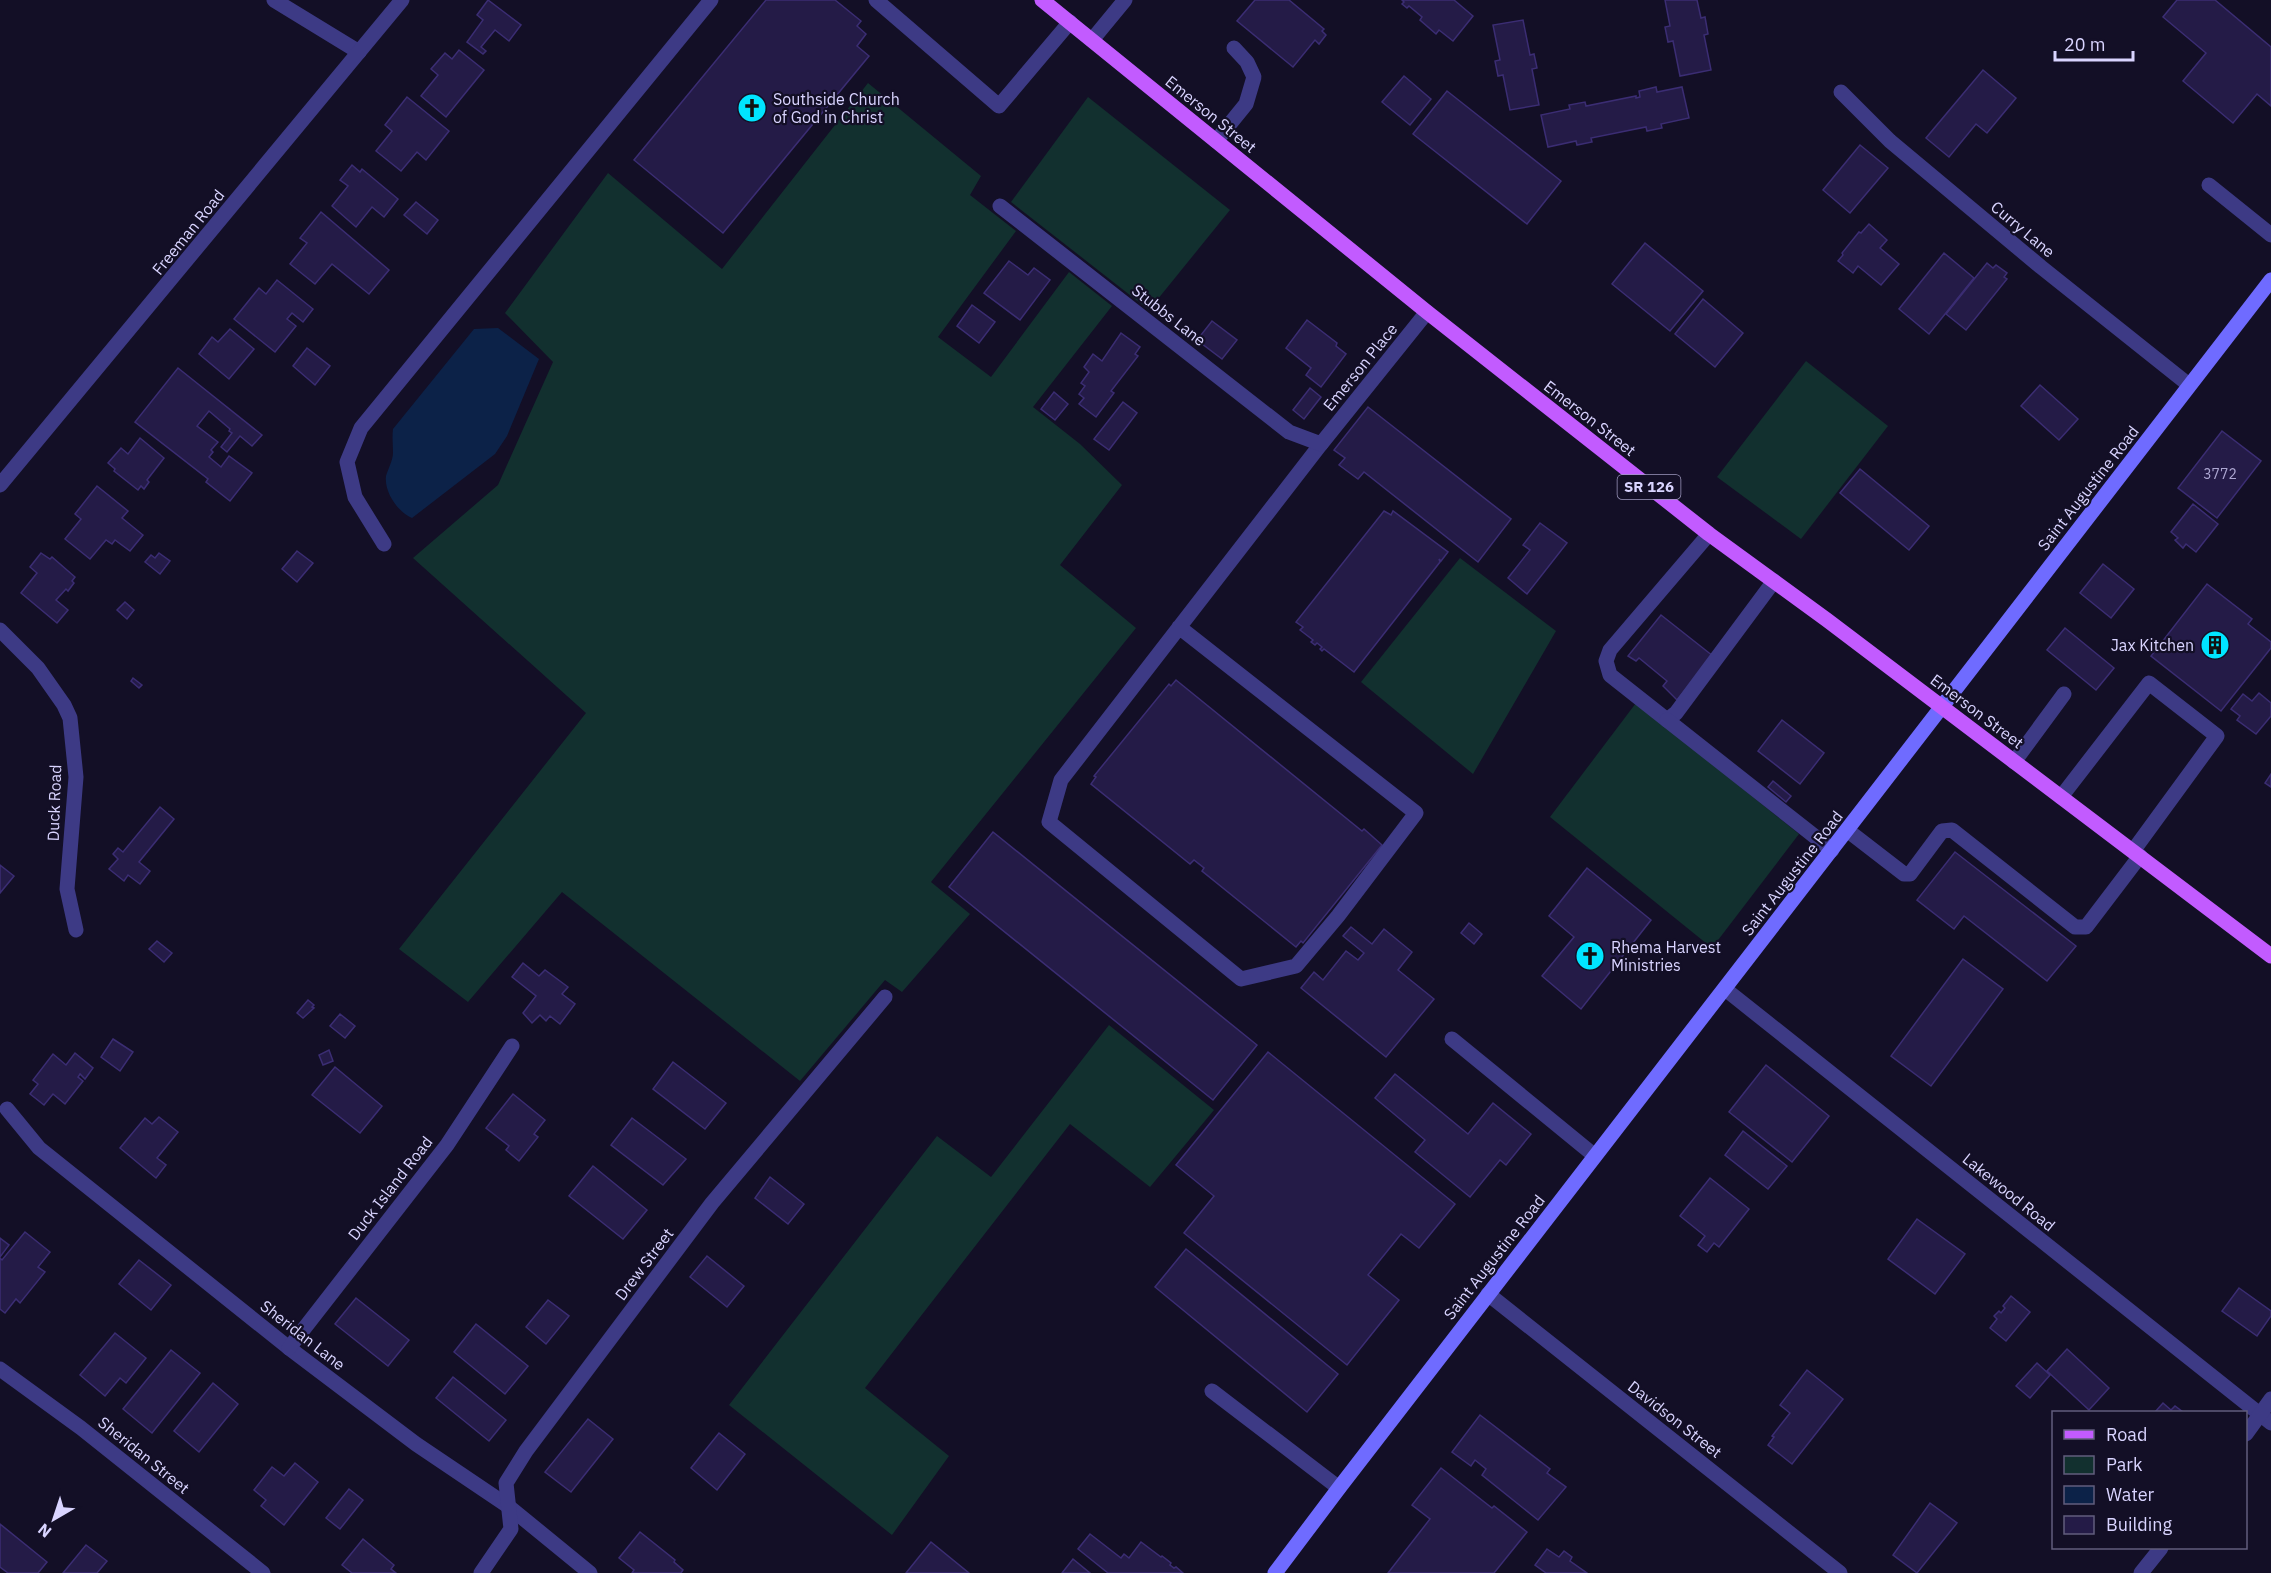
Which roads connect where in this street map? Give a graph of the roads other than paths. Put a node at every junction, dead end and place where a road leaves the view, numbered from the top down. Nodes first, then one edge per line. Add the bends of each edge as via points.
1 (274, 0) edge
2 (402, 0) edge
3 (711, 0) edge
4 (876, 0) edge
5 (1042, 0) edge
6 (1125, 0) edge
7 (1070, 22) junction
8 (1092, 40) junction
9 (1234, 48) dead end
10 (359, 52) junction
11 (1842, 92) dead end
12 (1216, 141) junction
13 (2209, 185) dead end
14 (1000, 206) dead end
15 (2271, 236) edge
16 (2271, 280) edge
17 (1427, 312) junction
18 (2189, 385) junction
19 (1321, 444) junction
20 (0, 485) edge
21 (1709, 534) junction
22 (384, 544) dead end
23 (1774, 581) junction
24 (1179, 627) junction
25 (0, 630) edge
26 (2064, 693) dead end
27 (1942, 707) junction
28 (1667, 720) junction
29 (2014, 762) junction
30 (2061, 797) junction
31 (1847, 830) junction
32 (1832, 850) junction
33 (2136, 854) junction
34 (75, 930) dead end
35 (2271, 956) edge
36 (1725, 989) junction
37 (885, 997) dead end
38 (1452, 1039) dead end
39 (512, 1046) dead end
40 (7, 1109) dead end
41 (1596, 1156) junction
42 (1488, 1294) junction
43 (289, 1348) junction
44 (0, 1369) edge
45 (1212, 1390) dead end
46 (2271, 1399) edge
47 (2265, 1419) edge
48 (2247, 1433) edge
49 (1339, 1488) junction
50 (508, 1506) junction
51 (2159, 1549) edge
52 (263, 1573) edge
53 (481, 1573) edge
54 (590, 1573) edge
55 (1275, 1573) edge
56 (1840, 1573) edge
57 (2141, 1573) edge

1 - 10 street
2 - 10 street, Freeman Road
3 - 22 street via 361,428 347,462 355,497
4 - 7 street via 999,106
5 - 7 main road, Emerson Street / SR 126
6 - 8 street
7 - 8 main road, Emerson Street / SR 126
8 - 12 main road, Emerson Street / SR 126
9 - 12 street via 1254,77 1246,104
10 - 20 street, Freeman Road
11 - 18 street, Curry Lane via 1890,141
12 - 17 main road, Emerson Street / SR 126
13 - 15 street
14 - 19 street, Stubbs Lane via 1289,432
16 - 18 main road, Saint Augustine Road
17 - 19 street, Emerson Place
17 - 21 main road, Emerson Street / SR 126
18 - 27 main road, Saint Augustine Road
19 - 24 street, Emerson Place
21 - 23 main road, Emerson Street / SR 126
21 - 28 street via 1610,650 1606,661 1610,675
23 - 27 main road, Emerson Street / SR 126
23 - 28 street
24 - 24 street, Emerson Place via 1061,780 1049,822 1241,979 1296,966 1416,813
25 - 34 street, Duck Road via 38,668 70,718 76,777 67,889
26 - 29 street
27 - 29 main road, Emerson Street / SR 126
27 - 31 main road, Saint Augustine Road
28 - 32 street
29 - 30 main road, Emerson Street / SR 126
30 - 33 main road, Emerson Street / SR 126
30 - 33 street via 2149,683 2217,736
31 - 32 main road, Saint Augustine Road
31 - 33 street via 1904,874 1911,873 1942,831 1952,830 2075,927 2086,927
32 - 36 main road, Saint Augustine Road
33 - 35 main road, Emerson Street / SR 126
36 - 41 main road, Saint Augustine Road
36 - 47 street, Lakewood Road
37 - 50 street, Drew Street via 712,1203 526,1451 506,1483
38 - 41 street
39 - 43 street, Duck Island Road via 447,1145
40 - 43 street, Sheridan Lane via 39,1148
41 - 42 main road, Saint Augustine Road
42 - 49 main road, Saint Augustine Road
42 - 56 street, Davidson Street
43 - 50 street, Sheridan Lane via 416,1444
44 - 52 street, Sheridan Street via 81,1428
45 - 49 street
46 - 47 street
47 - 48 street
49 - 55 main road, Saint Augustine Road
50 - 53 street, Drew Street via 511,1529
50 - 54 street, Sheridan Lane
51 - 57 street

